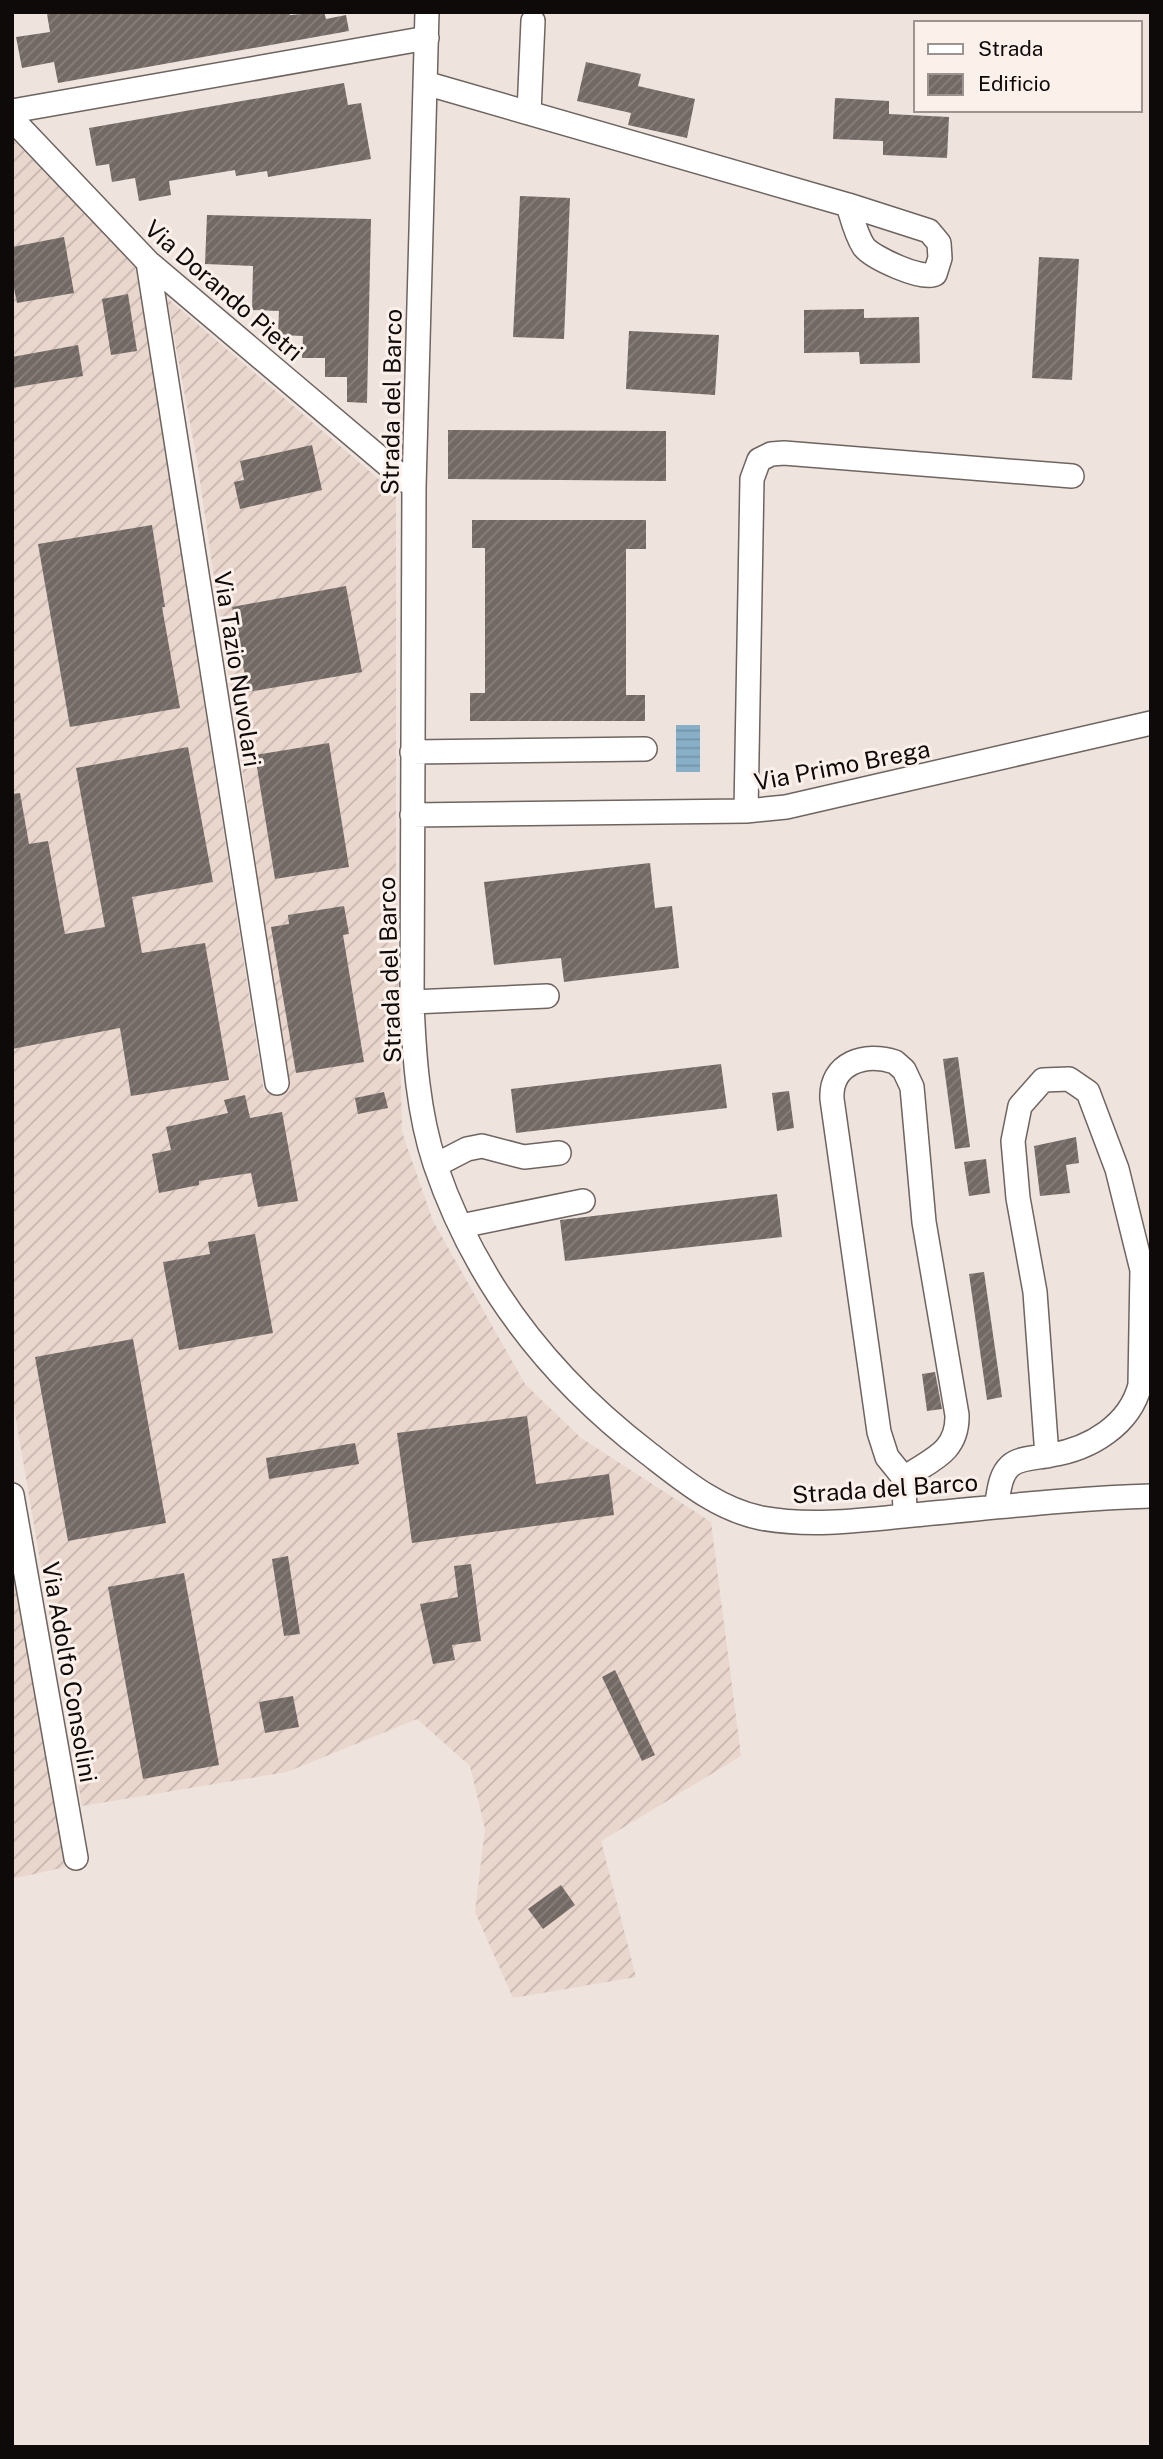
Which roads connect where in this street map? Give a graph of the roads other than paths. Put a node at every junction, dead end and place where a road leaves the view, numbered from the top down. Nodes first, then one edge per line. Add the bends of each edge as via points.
1 (427, 12) edge
2 (533, 21) dead end
3 (426, 38) junction
4 (425, 83) junction
5 (12, 111) edge
6 (529, 113) junction
7 (12, 119) edge
8 (848, 205) dead end
9 (148, 262) junction
10 (1072, 476) dead end
11 (414, 487) junction
12 (1151, 723) edge
13 (645, 749) dead end
14 (412, 752) junction
15 (746, 811) junction
16 (412, 815) junction
17 (547, 996) dead end
18 (412, 1002) junction
19 (277, 1083) dead end
20 (559, 1153) dead end
21 (436, 1165) junction
22 (583, 1201) dead end
23 (461, 1226) junction
24 (1047, 1456) junction
25 (904, 1478) junction
26 (12, 1495) edge
27 (1151, 1496) edge
28 (996, 1507) junction
29 (905, 1516) junction
30 (76, 1858) dead end

1 - 3 street, Strada del Barco
2 - 6 street
3 - 4 street, Strada del Barco
3 - 5 street
4 - 6 street
4 - 11 street, Strada del Barco
6 - 8 street
7 - 9 street, Via Dorando Pietri
9 - 11 street, Via Dorando Pietri
9 - 19 street, Via Tazio Nuvolari
10 - 15 street via 785,453 759,460 752,479
11 - 14 street, Strada del Barco
12 - 15 street, Via Primo Brega via 800,805
13 - 14 street
14 - 16 street, Strada del Barco
15 - 16 street, Via Primo Brega
16 - 18 street, Strada del Barco
17 - 18 street
18 - 21 street, Strada del Barco via 423,1109
20 - 21 street via 524,1157 482,1146
21 - 23 street, Strada del Barco
22 - 23 street
23 - 29 street, Strada del Barco via 520,1329 558,1374 614,1427 696,1490 738,1511 771,1519 830,1522
24 - 24 street via 1082,1447 1123,1417 1137,1398 1143,1346 1142,1270 1117,1170 1088,1092 1074,1081 1057,1078 1043,1080 1026,1097 1017,1112 1013,1134 1018,1198 1035,1292
24 - 28 street via 1022,1460 1008,1468
25 - 25 street via 950,1447 957,1415 924,1222 910,1081 895,1062 865,1059 836,1074 832,1099 878,1432 887,1457
25 - 29 street
26 - 30 street, Via Adolfo Consolini
27 - 28 street, Strada del Barco
28 - 29 street, Strada del Barco

